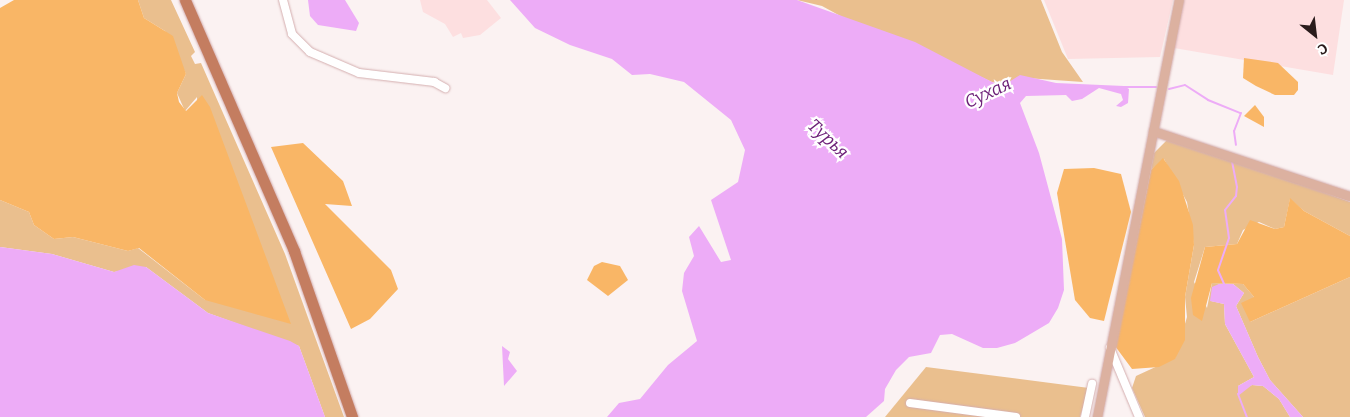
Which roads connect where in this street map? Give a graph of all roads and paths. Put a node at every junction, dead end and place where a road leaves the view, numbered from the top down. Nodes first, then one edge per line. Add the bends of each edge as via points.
1 (185, 0) edge
2 (283, 0) edge
3 (1179, 0) edge
4 (445, 88) dead end
5 (1153, 130) junction
6 (1350, 196) edge
7 (1108, 344) junction
8 (1092, 384) dead end
9 (910, 403) dead end
10 (352, 417) edge
11 (1016, 417) edge
12 (1085, 417) edge
13 (1097, 417) edge
14 (1139, 417) edge

1 - 10 highway via 294,251
2 - 4 street via 292,34 310,52 359,74 434,82
3 - 5 main road
5 - 6 main road
5 - 7 main road
7 - 13 main road
7 - 14 street
8 - 12 street
9 - 11 street

